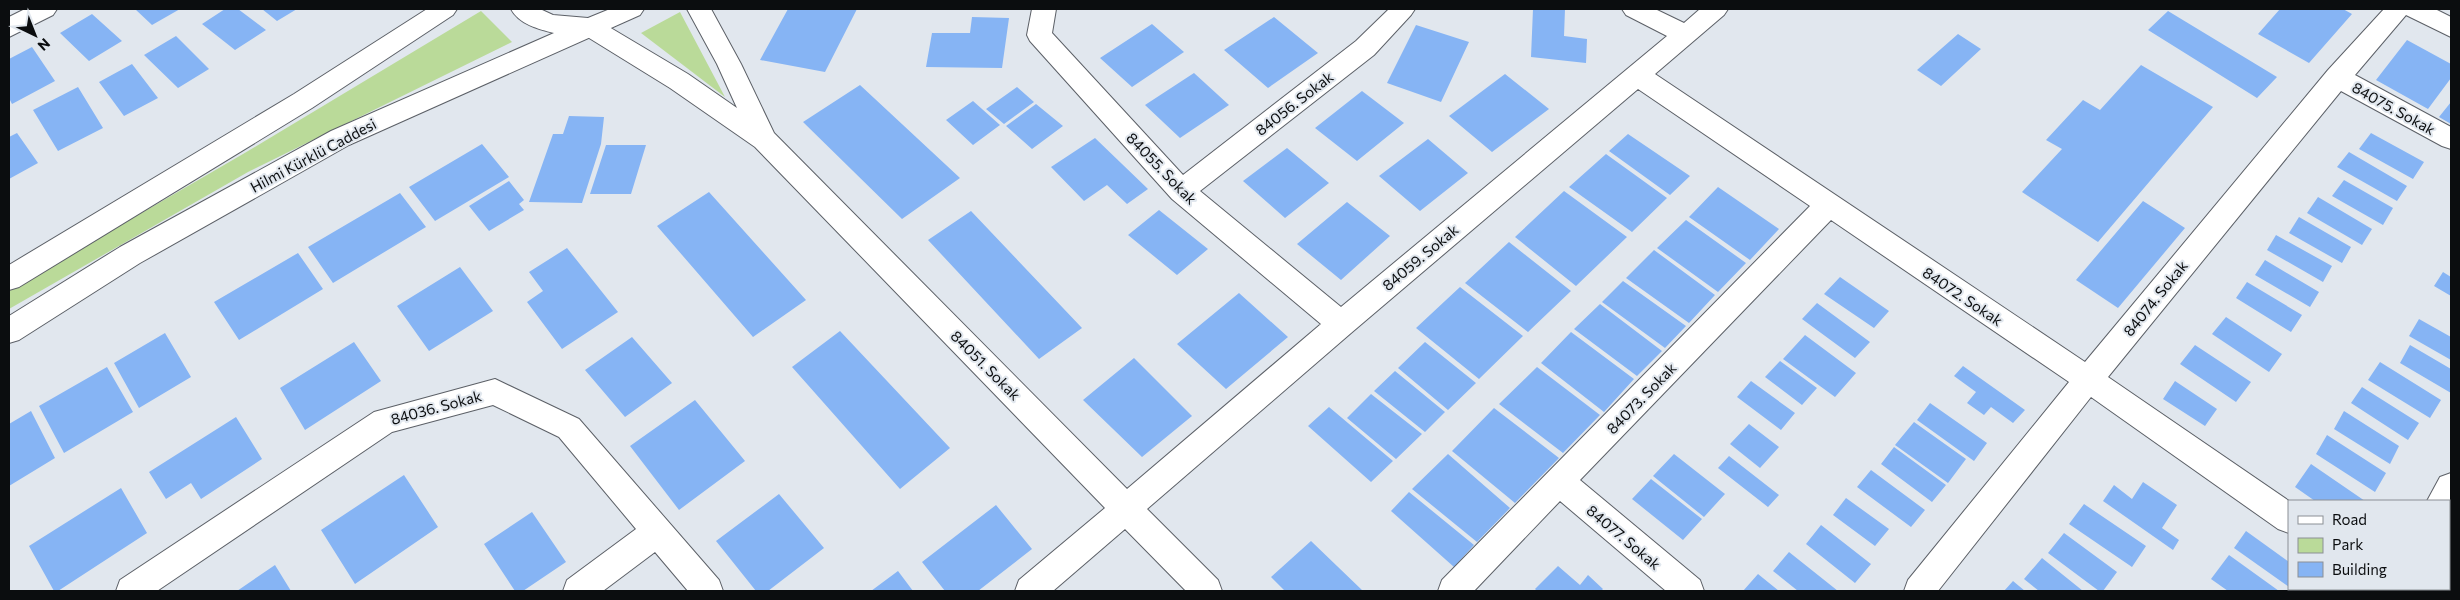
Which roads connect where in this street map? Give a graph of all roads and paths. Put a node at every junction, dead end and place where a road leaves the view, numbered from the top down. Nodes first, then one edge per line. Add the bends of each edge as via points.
1 (45, 9) edge
2 (445, 9) edge
3 (523, 9) edge
4 (632, 9) edge
5 (699, 9) edge
6 (1044, 9) edge
7 (1403, 9) edge
8 (1634, 9) edge
9 (1716, 9) edge
10 (2398, 9) edge
11 (2414, 9) edge
12 (590, 27) junction
13 (9, 28) edge
14 (2451, 28) edge
15 (1684, 34) junction
16 (1636, 75) junction
17 (2337, 77) junction
18 (2451, 139) edge
19 (764, 140) junction
20 (1181, 191) junction
21 (1828, 205) junction
22 (9, 279) edge
23 (1341, 324) junction
24 (9, 331) edge
25 (2088, 379) junction
26 (1560, 482) junction
27 (2451, 487) edge
28 (2443, 500) edge
29 (1127, 509) junction
30 (2288, 518) edge
31 (658, 531) junction
32 (2387, 590) edge
33 (131, 591) edge
34 (578, 591) edge
35 (708, 591) edge
36 (1030, 591) edge
37 (1207, 591) edge
38 (1453, 591) edge
39 (1689, 591) edge
40 (1919, 591) edge
41 (2393, 591) edge

1 - 13 street
2 - 22 street via 303,101
3 - 12 street via 538,20 562,27
4 - 12 street, Hilmi Kürklü Caddesi
5 - 19 street
6 - 20 street, 84055. Sokak via 1039,35
7 - 20 street, 84056. Sokak via 1364,48
8 - 15 street
9 - 15 street, 84059. Sokak
10 - 17 street, 84074. Sokak
11 - 14 street
12 - 19 street via 679,81
12 - 24 street, Hilmi Kürklü Caddesi via 340,138 130,255
15 - 16 street, 84059. Sokak
16 - 21 street, 84072. Sokak
16 - 23 street, 84059. Sokak
17 - 18 street, 84075. Sokak
17 - 25 street, 84074. Sokak
19 - 29 street, 84051. Sokak
20 - 23 street, 84055. Sokak
21 - 25 street, 84072. Sokak
21 - 26 street, 84073. Sokak
23 - 29 street, 84059. Sokak
25 - 30 street, 84072. Sokak
25 - 40 street, 84074. Sokak
26 - 38 street, 84073. Sokak
26 - 39 street, 84077. Sokak
27 - 28 street
29 - 36 street, 84059. Sokak
29 - 37 street, 84051. Sokak
31 - 33 street, 84036. Sokak via 569,428 495,392 384,421
31 - 34 street
31 - 35 street, 84036. Sokak
32 - 41 street

